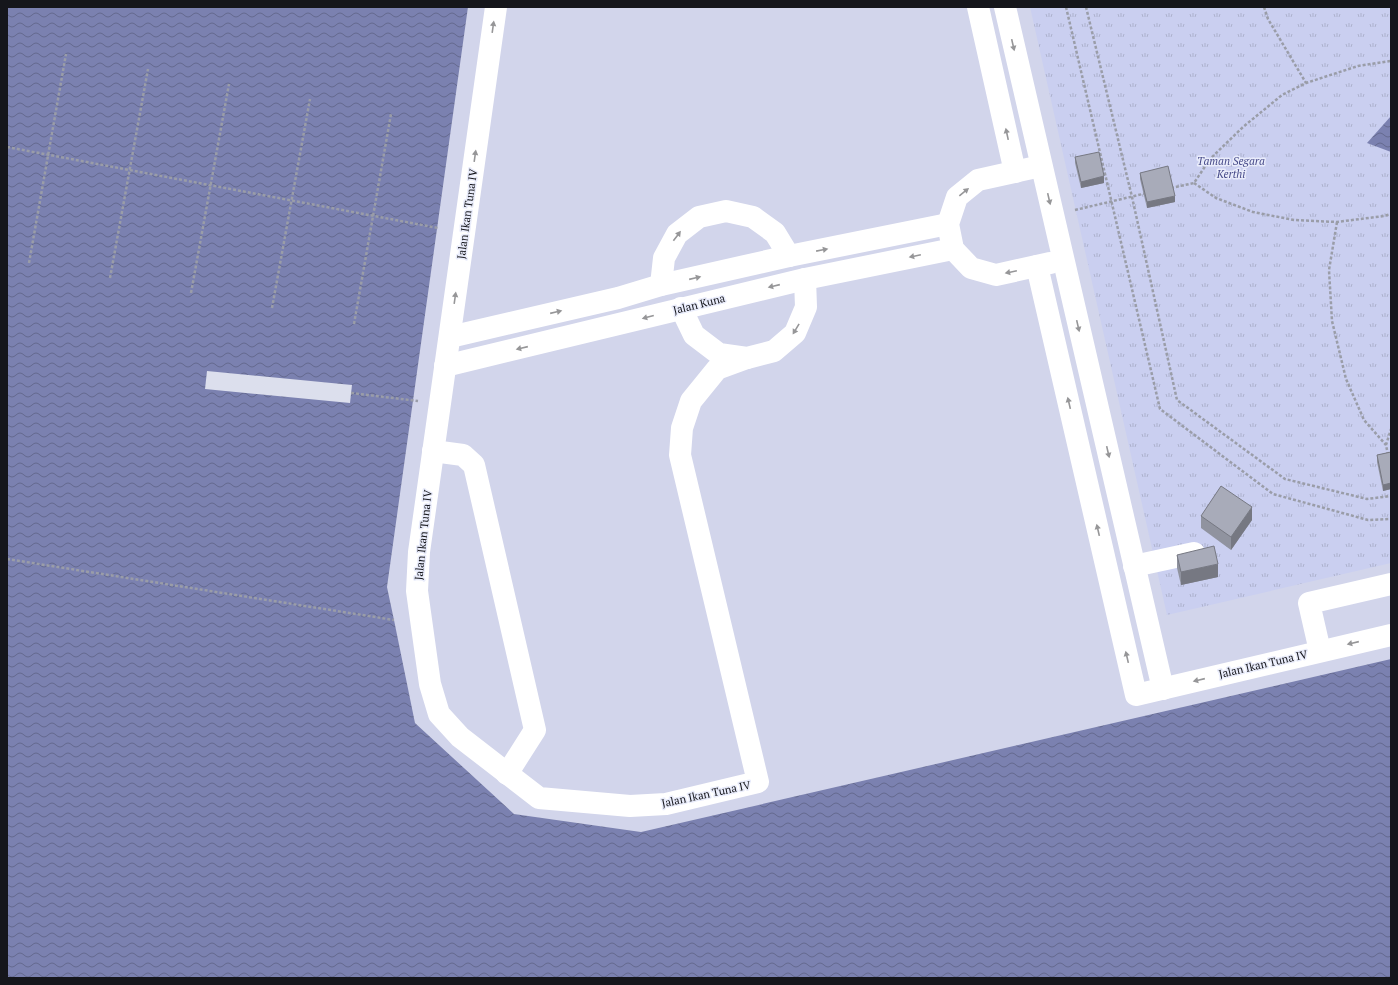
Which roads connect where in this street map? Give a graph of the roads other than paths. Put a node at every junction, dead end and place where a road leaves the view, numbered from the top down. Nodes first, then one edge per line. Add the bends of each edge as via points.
1 (496, 7) edge
2 (978, 7) edge
3 (1005, 7) edge
4 (1041, 166) junction
5 (1015, 172) junction
6 (948, 224) junction
7 (953, 249) junction
8 (789, 256) junction
9 (1063, 260) junction
10 (1037, 266) junction
11 (806, 279) junction
12 (661, 286) junction
13 (618, 298) junction
14 (681, 308) junction
15 (624, 324) junction
16 (450, 337) junction
17 (747, 358) junction
18 (445, 366) junction
19 (433, 451) junction
20 (1194, 552) edge
21 (1134, 566) junction
22 (1391, 584) edge
23 (1391, 635) edge
24 (1320, 651) junction
25 (1163, 688) junction
26 (507, 774) junction

16 -> 1 lane, Jalan Ikan Tuna IV
5 -> 2 lane
3 -> 4 lane
4 - 5 lane
4 -> 9 lane
6 -> 5 lane via 957,198 978,180
6 - 7 lane
8 -> 6 lane
10 -> 7 lane via 996,275 971,268
7 -> 11 lane, Jalan Kuna
12 -> 8 lane
12 -> 8 lane via 667,252 677,234 699,217 726,211 752,217 775,233
9 - 10 lane
9 -> 21 lane
25 -> 10 lane, Jalan Ikan Tuna IV via 1136,695
11 -> 14 lane, Jalan Kuna
11 -> 17 lane via 806,307 795,333 774,351
12 - 13 lane
13 - 15 lane
16 -> 13 lane
14 -> 15 lane, Jalan Kuna
14 - 17 lane via 694,335 719,354
15 -> 18 lane, Jalan Kuna
16 - 18 lane, Jalan Ikan Tuna IV
17 - 26 lane, Jalan Ikan Tuna IV via 717,369 691,402 682,428 680,455 758,782 666,804 630,806 539,798
18 - 19 lane, Jalan Ikan Tuna IV
19 - 26 lane, Jalan Ikan Tuna IV via 419,552 417,592 430,684 439,714 460,737
19 - 26 lane via 463,455 474,465 535,730
20 - 21 lane
21 - 25 lane
22 - 24 lane via 1309,603
23 -> 24 lane, Jalan Ikan Tuna IV
24 -> 25 lane, Jalan Ikan Tuna IV

